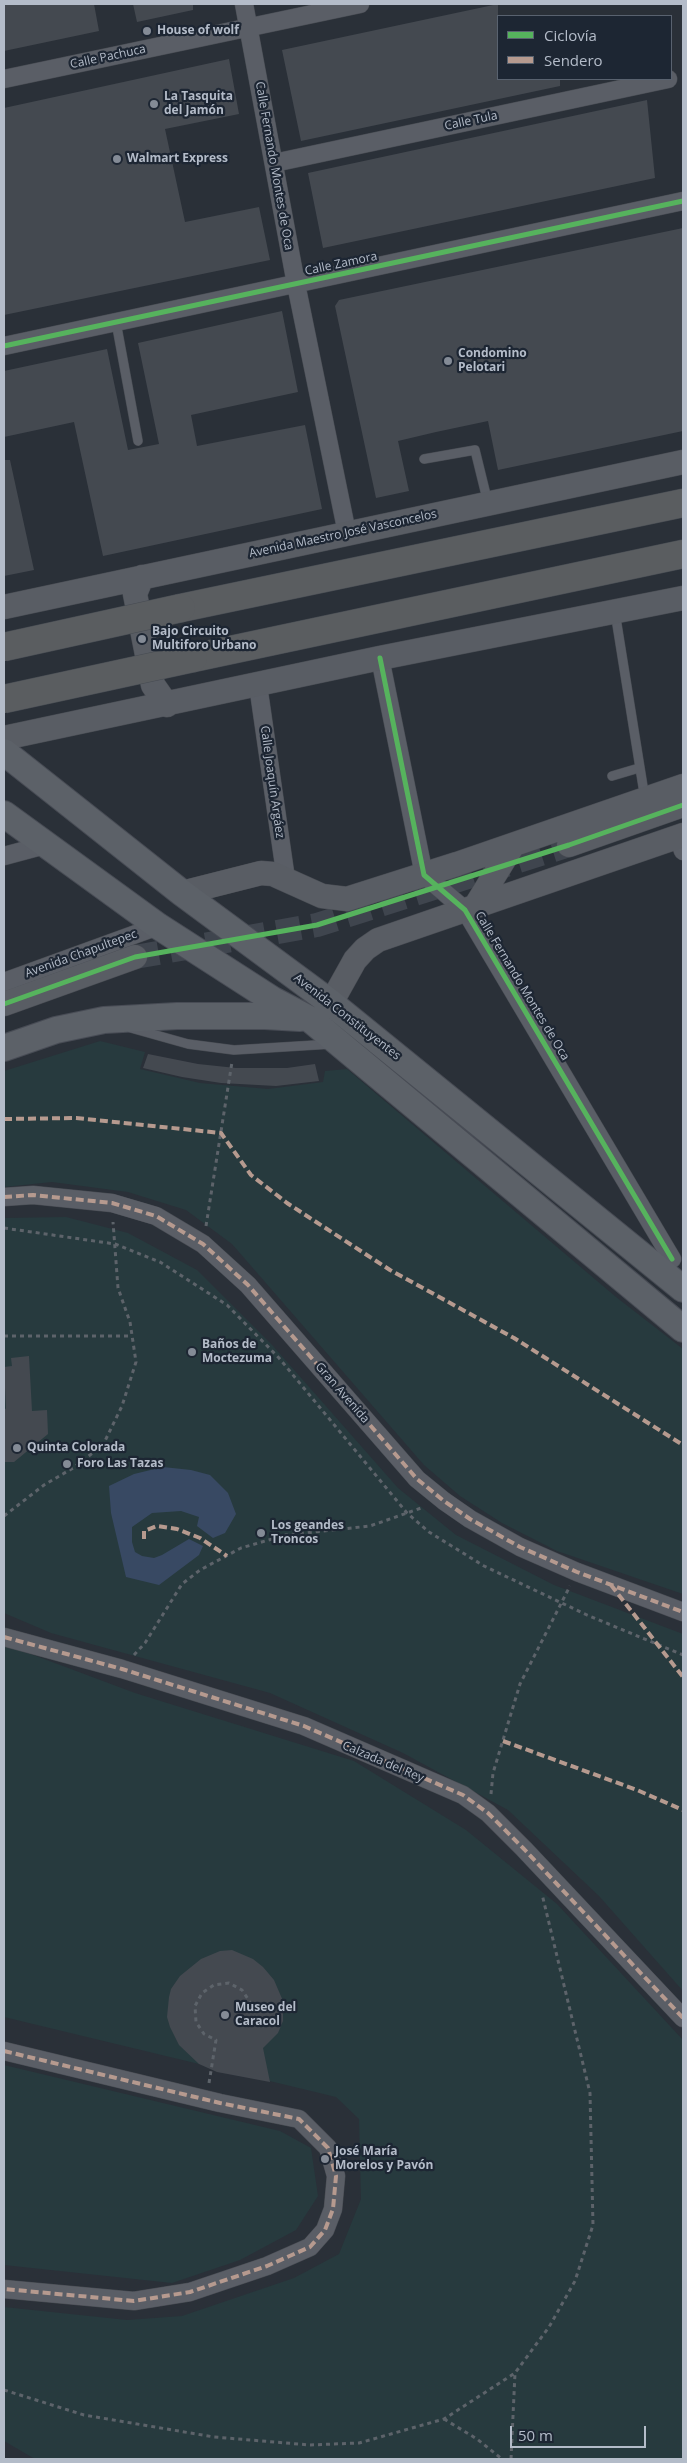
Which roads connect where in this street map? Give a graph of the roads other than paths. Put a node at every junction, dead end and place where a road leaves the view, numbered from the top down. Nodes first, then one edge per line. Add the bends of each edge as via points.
1 (244, 4) edge
2 (360, 4) edge
3 (249, 27) junction
4 (4, 79) edge
5 (660, 80) edge
6 (274, 163) junction
7 (683, 201) edge
8 (296, 284) junction
9 (116, 322) junction
10 (4, 346) edge
11 (138, 440) dead end
12 (424, 460) dead end
13 (683, 462) edge
14 (680, 501) edge
15 (488, 503) junction
16 (348, 533) junction
17 (683, 554) edge
18 (142, 577) junction
19 (683, 598) edge
20 (4, 607) edge
21 (615, 611) junction
22 (4, 647) edge
23 (380, 658) junction
24 (258, 685) junction
25 (4, 699) edge
26 (167, 704) junction
27 (4, 738) edge
28 (4, 752) edge
29 (639, 768) junction
30 (612, 776) dead end
31 (683, 786) edge
32 (645, 799) junction
33 (683, 805) edge
34 (4, 814) edge
35 (682, 841) edge
36 (513, 844) junction
37 (44, 845) junction
38 (569, 845) tunnel mouth
39 (4, 856) edge
40 (424, 875) junction
41 (286, 879) junction
42 (182, 893) junction
43 (470, 908) junction
44 (158, 926) junction
45 (135, 957) tunnel mouth
46 (4, 982) edge
47 (332, 1003) junction
48 (4, 1004) edge
49 (104, 1020) junction
50 (311, 1020) junction
51 (341, 1043) junction
52 (4, 1048) edge
53 (4, 1197) edge
54 (670, 1260) edge
55 (683, 1289) edge
56 (683, 1329) edge
57 (683, 1612) edge
58 (4, 1637) edge
59 (683, 2018) edge
60 (4, 2051) edge
61 (4, 2289) edge

1 - 3 street, Calle Fernando Montes de Oca
2 - 3 street, Calle Pachuca
3 - 4 street, Calle Pachuca
3 - 6 street, Calle Fernando Montes de Oca
5 - 6 street, Calle Tula
6 - 8 street, Calle Fernando Montes de Oca
7 - 8 street, Calle Zamora
8 - 9 street, Calle Zamora
8 - 16 street, Calle Fernando Montes de Oca
9 - 10 street, Calle Zamora
9 - 11 lane
12 - 15 lane via 475,450
13 - 15 main road, Avenida Maestro José Vasconcelos
14 - 22 highway, bridge
15 - 16 main road, Avenida Maestro José Vasconcelos
16 - 18 main road, Avenida Maestro José Vasconcelos
17 - 25 highway, bridge
18 - 20 main road, Avenida Maestro José Vasconcelos
18 - 26 main road via 135,594 153,685
19 - 21 main road
21 - 23 main road
21 - 29 lane
23 - 24 main road
23 - 40 street
24 - 26 main road
24 - 41 street, Calle Joaquín Argáez
26 - 27 main road
28 - 42 main road, Avenida Constituyentes
29 - 30 lane
29 - 32 lane
31 - 32 main road
32 - 36 main road
33 - 38 main road
34 - 37 main road, Avenida Constituyentes
35 - 43 main road
36 - 40 main road
36 - 43 main road
37 - 39 street
37 - 44 main road, Avenida Constituyentes
40 - 41 main road via 347,899 322,896
40 - 43 street, Calle Fernando Montes de Oca
41 - 42 main road via 261,873
42 - 47 main road, Avenida Constituyentes
43 - 47 main road via 378,940 355,960
43 - 54 street, Calle Fernando Montes de Oca
44 - 46 street, Avenida Chapultepec
44 - 50 main road, Avenida Constituyentes via 273,1000
45 - 48 main road, Avenida Chapultepec
47 - 54 main road, Avenida Constituyentes
49 - 50 main road via 177,1016 265,1016
49 - 51 lane via 188,1044 234,1050
49 - 52 main road via 56,1030
50 - 51 main road, Avenida Constituyentes
51 - 56 main road, Avenida Constituyentes
53 - 57 street, Gran Avenida via 32,1195 112,1203 156,1216 203,1244 248,1285 417,1479 444,1501 470,1520 520,1547
54 - 55 main road, Avenida Constituyentes
58 - 59 street, Calzada del Rey via 122,1669 304,1726 463,1795 488,1813
60 - 61 street via 299,2119 328,2148 336,2176 333,2209 325,2230 310,2247 267,2266 190,2292 134,2301

